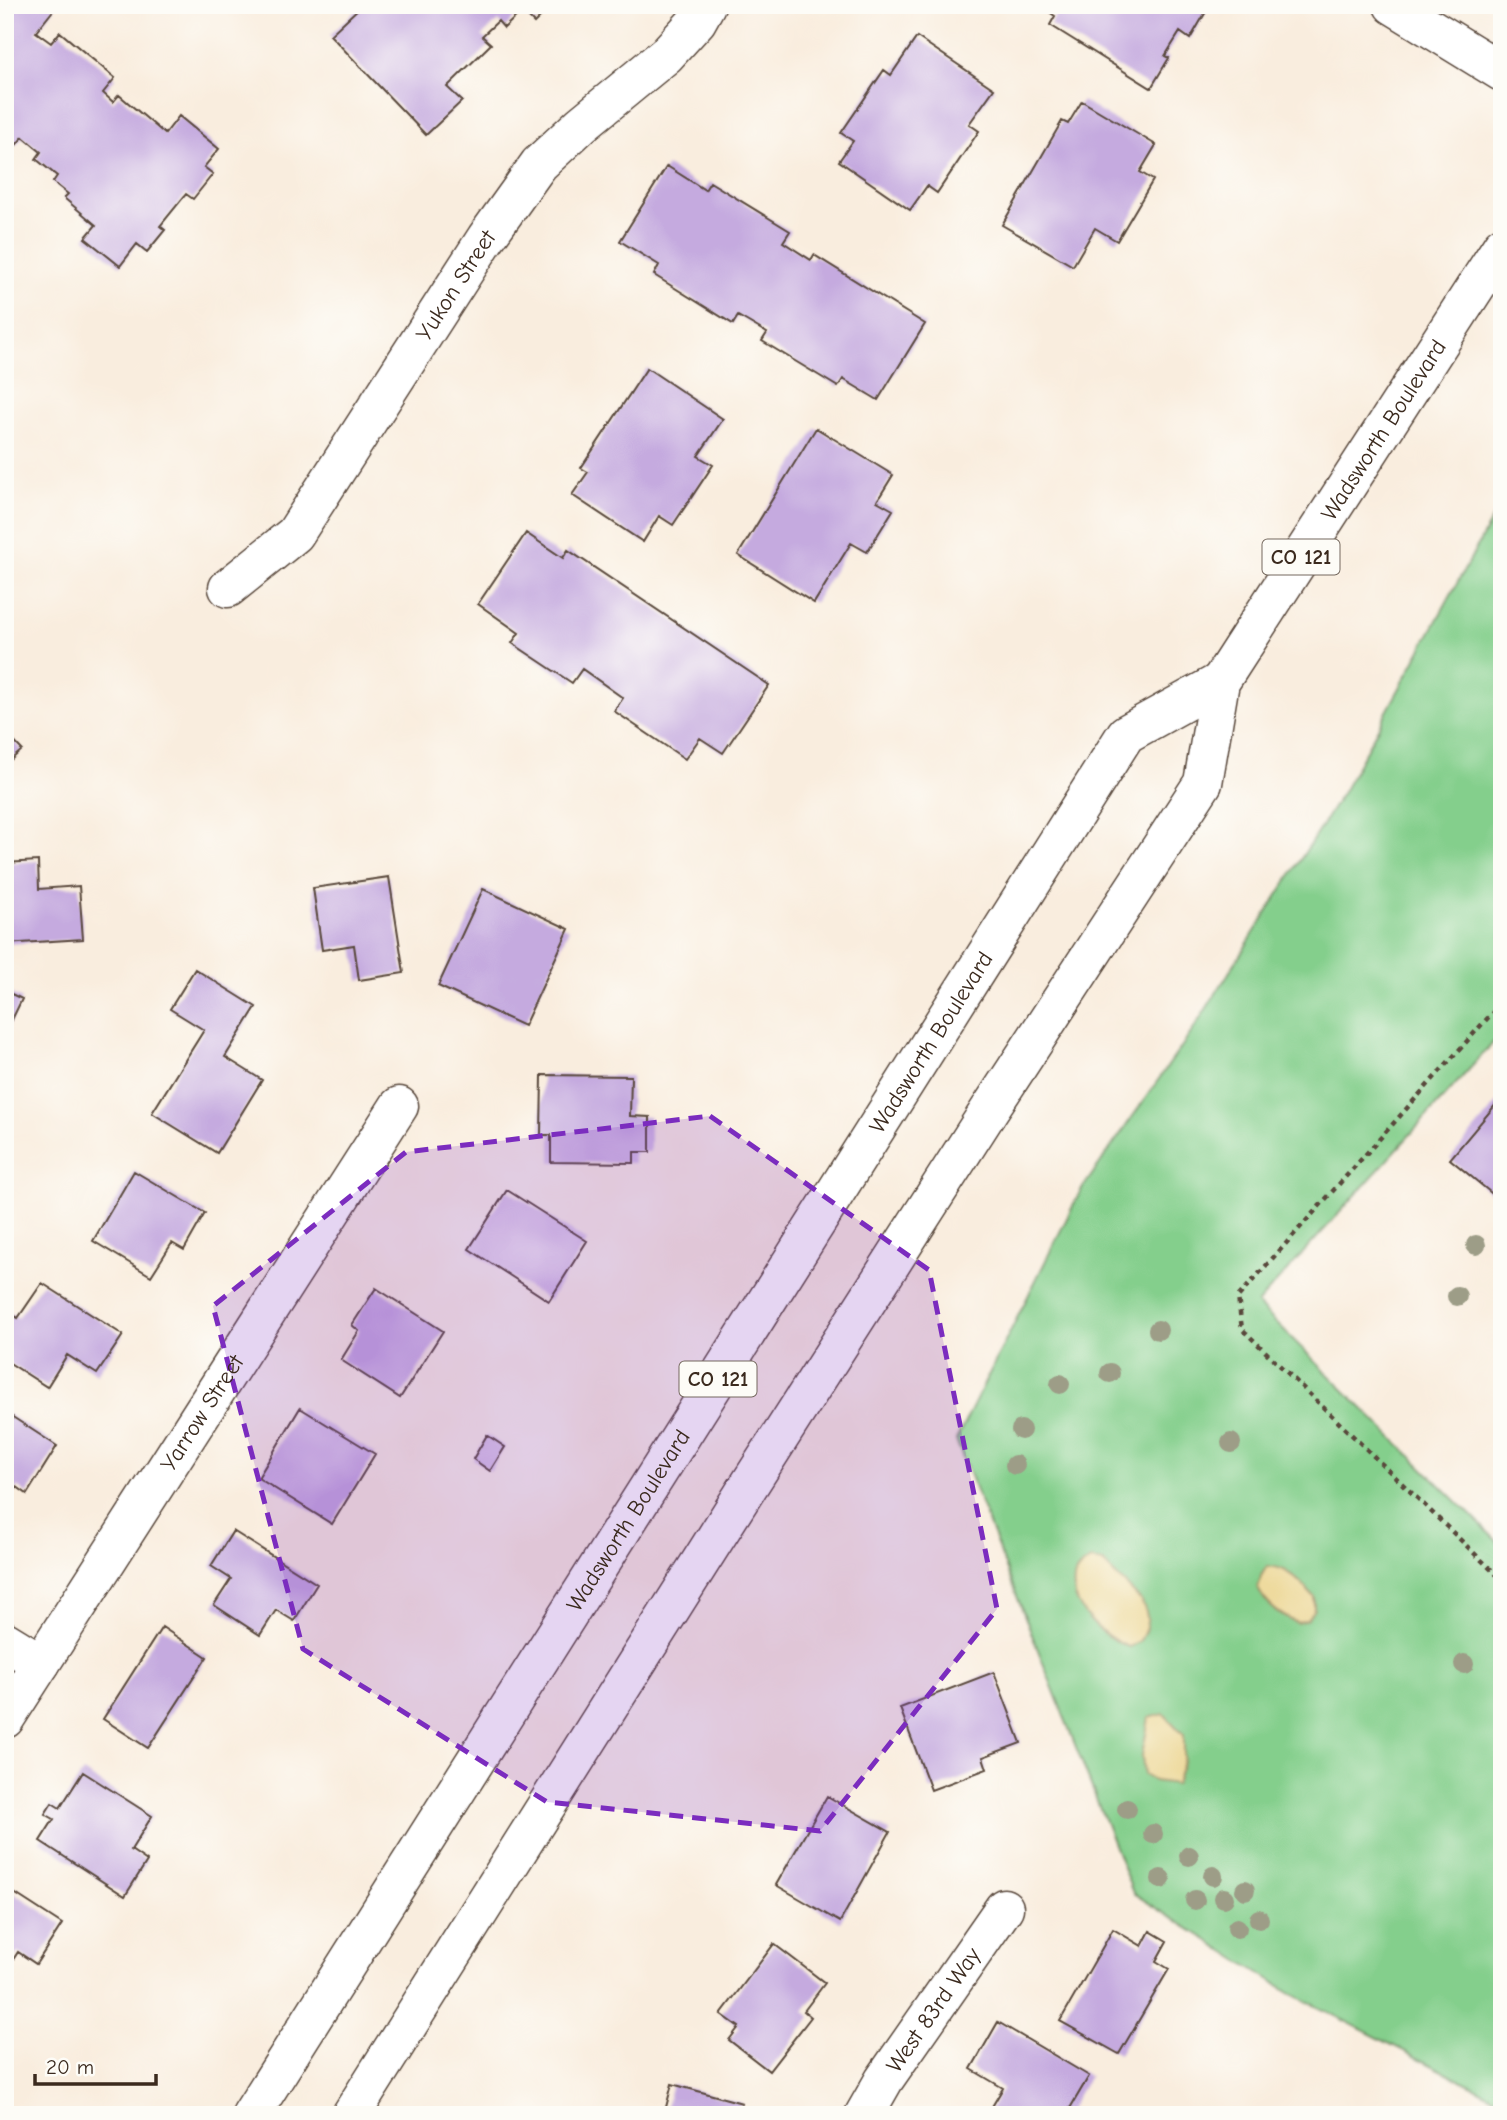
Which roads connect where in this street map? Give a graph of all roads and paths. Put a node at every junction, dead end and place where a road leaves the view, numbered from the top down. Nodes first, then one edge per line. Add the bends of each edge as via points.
1 (706, 5) edge
2 (1394, 5) edge
3 (1502, 72) edge
4 (1502, 246) edge
5 (228, 587) dead end
6 (1220, 682) junction
7 (1502, 1002) edge
8 (399, 1106) dead end
9 (1502, 1580) edge
10 (5, 1641) edge
11 (41, 1663) junction
12 (5, 1718) edge
13 (1004, 1908) dead end
14 (251, 2115) edge
15 (351, 2115) edge
16 (864, 2115) edge

1 - 5 main road, Yukon Street via 667,55 539,164 486,238 295,534
2 - 3 main road
4 - 6 main road, Wadsworth Boulevard / CO 121
6 - 14 main road, Wadsworth Boulevard / CO 121 via 1126,734
6 - 15 main road, Wadsworth Boulevard / CO 121 via 1203,783 758,1470
7 - 9 path via 1238,1297 1242,1329
8 - 11 main road, Yarrow Street
10 - 11 main road
11 - 12 main road, Yarrow Street
13 - 16 main road, West 83rd Way

